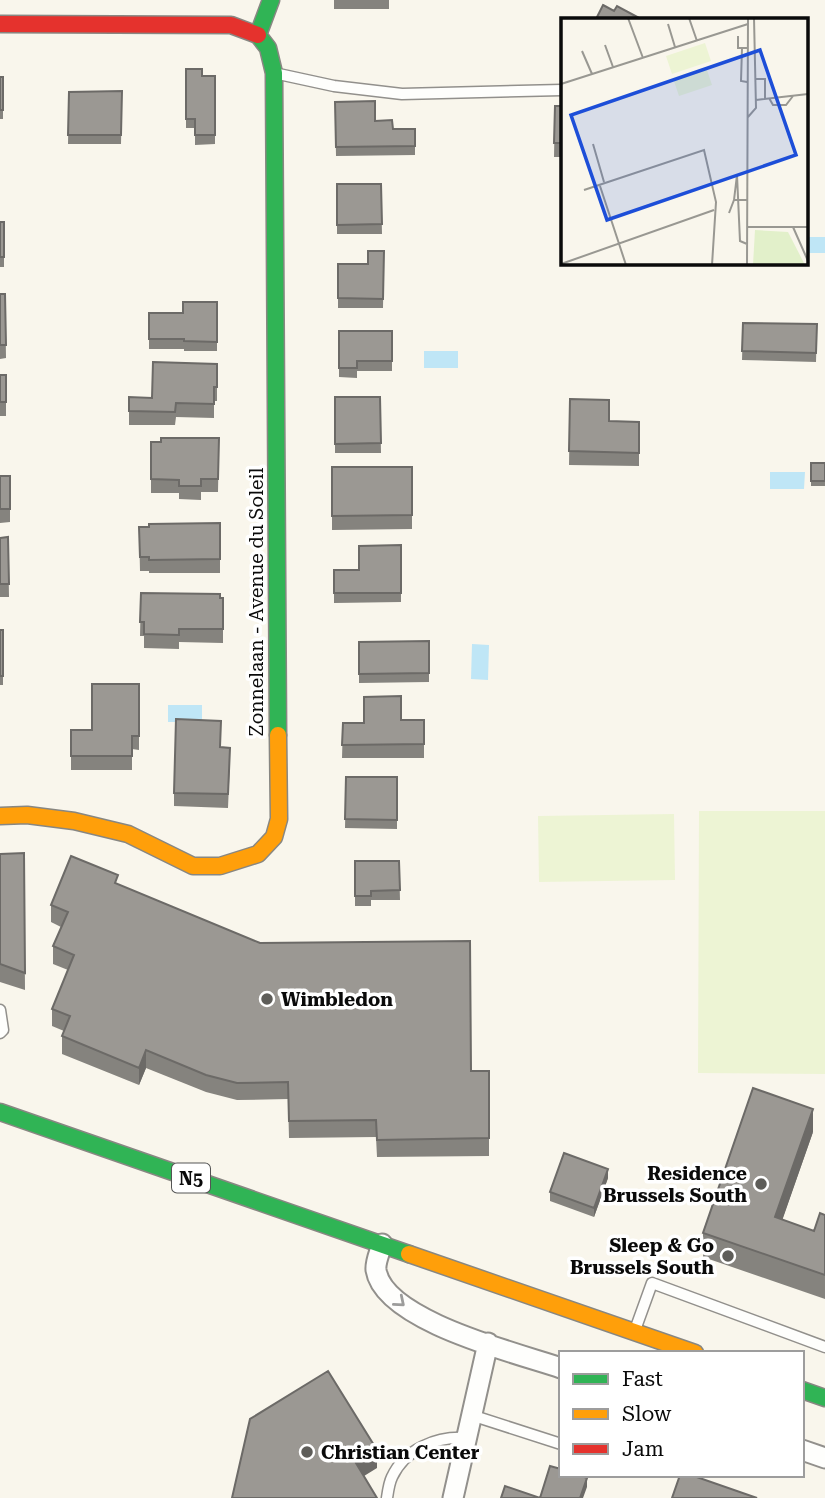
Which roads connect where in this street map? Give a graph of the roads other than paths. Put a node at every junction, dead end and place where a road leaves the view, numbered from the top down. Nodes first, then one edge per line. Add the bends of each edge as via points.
1 (271, 0) edge
2 (0, 24) edge
3 (258, 35) junction
4 (274, 73) junction
5 (561, 90) edge
6 (0, 816) edge
7 (0, 1010) edge
8 (0, 1033) edge
9 (0, 1112) edge
10 (382, 1244) junction
11 (634, 1331) junction
12 (488, 1343) junction
13 (825, 1347) edge
14 (689, 1351) edge
15 (559, 1367) edge
16 (804, 1391) edge
17 (825, 1398) edge
18 (471, 1415) junction
19 (466, 1438) junction
20 (559, 1443) edge
21 (804, 1451) edge
22 (825, 1458) edge
23 (387, 1498) edge
24 (453, 1498) edge

1 - 3 street
2 - 3 street via 231,25
3 - 4 street, Zonnelaan - Avenue du Soleil via 267,43
4 - 5 lane via 402,94
4 - 6 street, Zonnelaan - Avenue du Soleil via 279,818 274,837 258,854 219,866 193,866 128,834 74,821
7 - 8 lane
9 - 10 street, N5
10 - 11 street, N5
10 -> 12 street via 376,1268 381,1284 399,1304 429,1323
11 - 13 lane via 652,1283
11 - 14 street, N5
12 - 15 street
12 - 18 street
16 - 17 street
18 - 19 street
18 - 20 lane
19 - 23 lane via 449,1437 406,1456 393,1476
19 - 24 street
21 - 22 street

